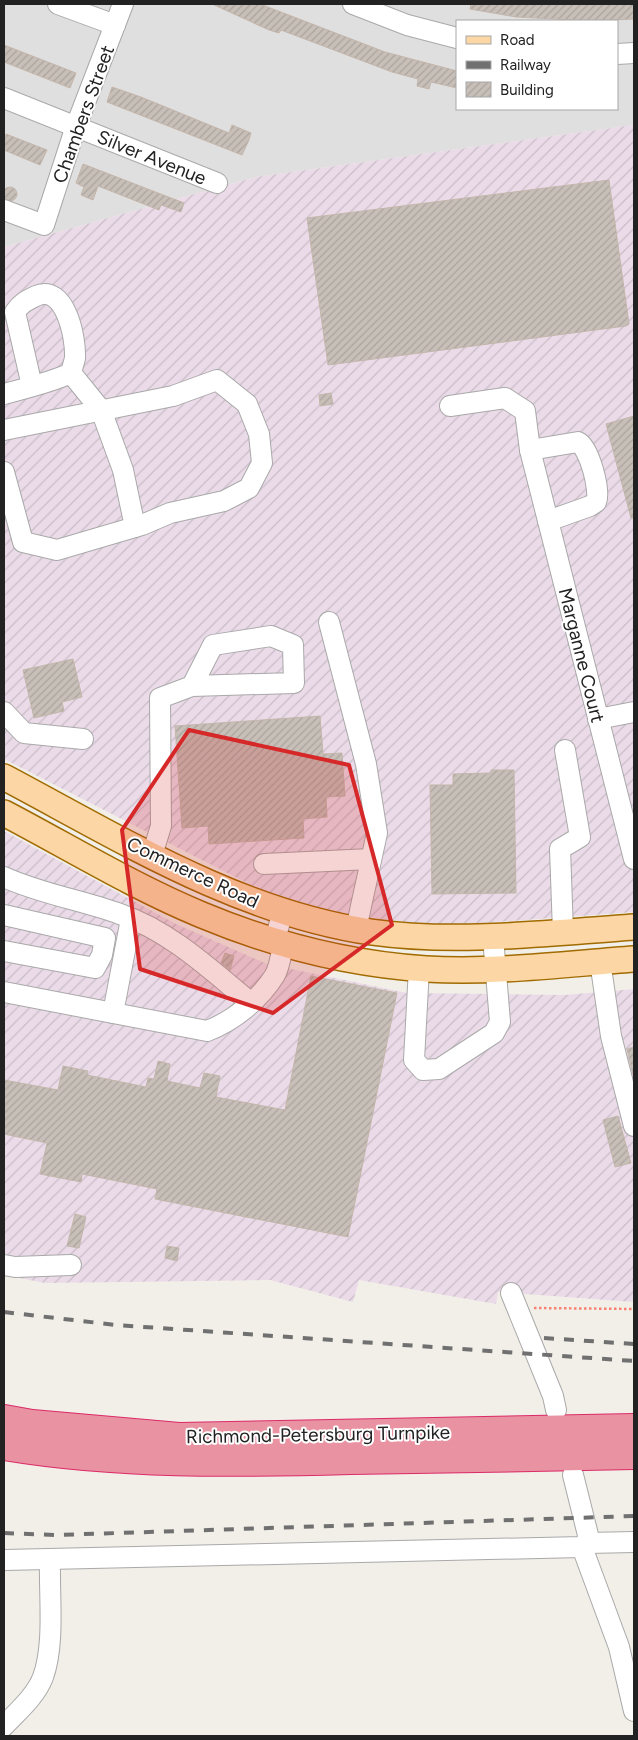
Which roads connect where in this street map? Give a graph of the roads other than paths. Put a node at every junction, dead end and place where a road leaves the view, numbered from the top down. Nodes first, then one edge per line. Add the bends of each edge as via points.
1 (58, 4) edge
2 (123, 4) edge
3 (352, 4) edge
4 (114, 25) junction
5 (456, 38) edge
6 (634, 53) edge
7 (618, 54) edge
8 (4, 98) edge
9 (76, 126) junction
10 (217, 183) dead end
11 (4, 210) edge
12 (71, 373) junction
13 (32, 386) junction
14 (4, 394) edge
15 (450, 406) dead end
16 (101, 410) junction
17 (4, 430) edge
18 (530, 450) junction
19 (4, 472) edge
20 (548, 521) junction
21 (134, 527) junction
22 (13, 543) edge
23 (329, 622) dead end
24 (192, 686) junction
25 (4, 712) edge
26 (634, 712) edge
27 (598, 719) junction
28 (83, 739) dead end
29 (565, 750) dead end
30 (4, 777) edge
31 (4, 813) edge
32 (152, 855) junction
33 (371, 859) junction
34 (634, 859) edge
35 (264, 864) dead end
36 (4, 878) edge
37 (283, 912) junction
38 (4, 915) edge
39 (132, 919) junction
40 (634, 927) edge
41 (356, 929) junction
42 (563, 932) junction
43 (493, 937) junction
44 (4, 950) edge
45 (279, 950) junction
46 (634, 959) edge
47 (600, 961) junction
48 (419, 968) junction
49 (496, 969) junction
50 (4, 992) edge
51 (252, 1003) junction
52 (113, 1013) junction
53 (634, 1126) edge
54 (4, 1265) edge
55 (71, 1265) dead end
56 (514, 1300) road end
57 (556, 1410) dead end
58 (4, 1419) edge
59 (634, 1428) edge
60 (4, 1446) edge
61 (634, 1454) edge
62 (572, 1475) dead end
63 (634, 1542) edge
64 (584, 1545) junction
65 (4, 1560) edge
66 (50, 1560) junction
67 (634, 1711) edge
68 (4, 1726) edge

1 - 4 street
2 - 4 street, Chambers Street
3 - 5 street via 407,25
4 - 9 street, Chambers Street
6 - 7 street
8 - 9 street, Silver Avenue
9 - 10 street, Silver Avenue
9 - 11 street, Chambers Street via 44,225
12 - 13 street
12 - 13 street via 75,358 64,306 51,295 39,294 22,302 15,312
12 - 16 street
13 - 14 street
15 - 18 street, Marganne Court via 505,398 525,411
16 - 17 street
16 - 21 street via 123,470
16 - 21 street via 173,396 217,380 247,404 259,434 262,463 249,488 224,501
18 - 20 street, Marganne Court
18 - 20 street via 578,442 588,452 598,494 596,502
19 - 22 street
20 - 27 street, Marganne Court
21 - 22 street via 57,550
23 - 33 street via 366,764 377,833
24 - 24 street via 294,683 294,645 271,636 213,645
24 - 32 street via 160,698 161,826
25 - 28 street via 24,732
26 - 27 street
27 - 34 street, Marganne Court
29 - 42 street via 580,837 560,849
30 - 32 main road, Commerce Road
31 - 45 main road, Commerce Road via 174,903
32 - 37 main road, Commerce Road via 232,894
33 - 35 street
33 - 41 street
36 - 39 street
37 - 41 main road, Commerce Road
37 - 45 street
38 - 44 street via 105,938 102,955 95,968
39 - 51 street via 181,947
39 - 52 street
40 - 42 main road, Commerce Road
41 - 43 main road, Commerce Road via 418,936
42 - 43 main road, Commerce Road
43 - 49 street
45 - 48 main road, Commerce Road
45 - 51 street via 276,974
46 - 47 main road, Commerce Road
47 - 49 main road, Commerce Road
47 - 53 street via 611,1036
48 - 49 main road, Commerce Road
48 - 49 street via 414,1060 423,1070 439,1069 494,1033 500,1022
50 - 52 street
51 - 52 street via 220,1026 207,1031
54 - 55 street
56 - 57 street
58 - 59 highway, Richmond-Petersburg Turnpike via 179,1437
60 - 61 highway, Richmond-Petersburg Turnpike via 40,1452 159,1461 275,1462
62 - 64 street via 588,1536
63 - 64 street
64 - 66 street
64 - 67 street via 619,1646
65 - 66 street
66 - 68 street via 48,1654 42,1678 27,1702

